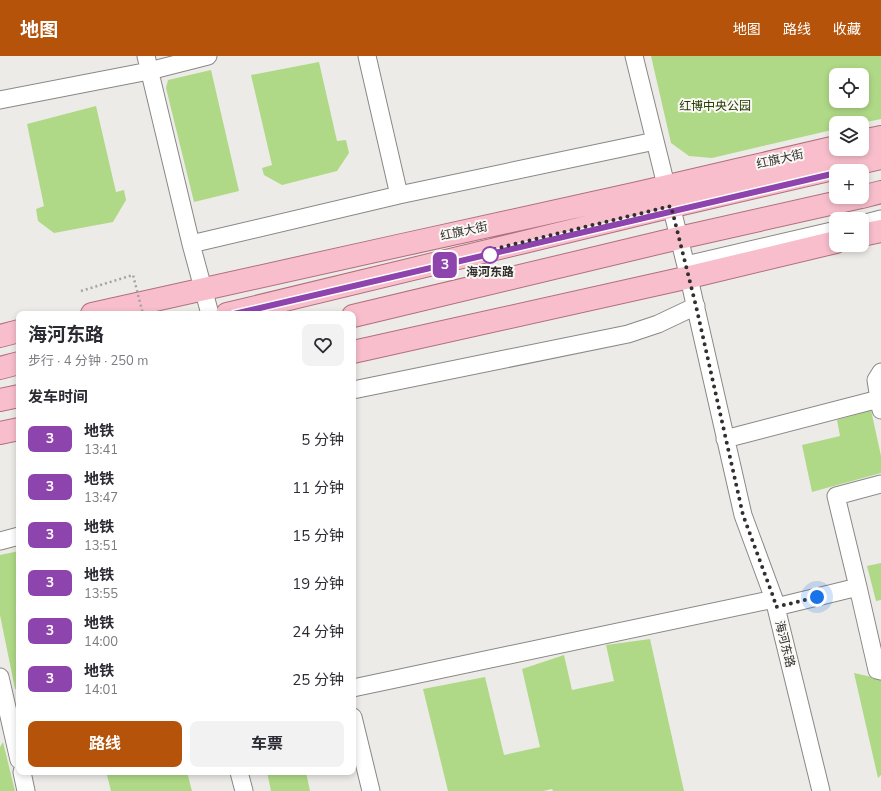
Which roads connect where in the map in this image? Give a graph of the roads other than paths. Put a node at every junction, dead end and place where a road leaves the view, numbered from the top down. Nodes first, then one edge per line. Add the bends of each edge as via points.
1 (208, 56) edge
2 (367, 56) edge
3 (634, 56) edge
4 (148, 63) edge
5 (0, 100) edge
6 (881, 137) edge
7 (869, 140) edge
8 (655, 141) junction
9 (829, 149) edge
10 (881, 158) edge
11 (881, 192) edge
12 (399, 195) junction
13 (869, 195) edge
14 (669, 196) junction
15 (830, 204) edge
16 (881, 219) edge
17 (869, 222) edge
18 (881, 231) edge
19 (829, 232) edge
20 (869, 234) edge
21 (679, 238) junction
22 (829, 243) edge
23 (191, 244) junction
24 (687, 271) junction
25 (202, 288) junction
26 (696, 306) junction
27 (105, 311) edge
28 (209, 311) edge
29 (238, 311) edge
30 (356, 315) edge
31 (16, 332) edge
32 (0, 336) edge
33 (356, 351) edge
34 (16, 364) edge
35 (0, 368) edge
36 (881, 372) edge
37 (356, 389) edge
38 (16, 397) edge
39 (0, 400) edge
40 (880, 404) edge
41 (16, 430) edge
42 (0, 433) edge
43 (725, 439) junction
44 (881, 484) edge
45 (16, 537) edge
46 (0, 541) edge
47 (858, 587) junction
48 (775, 603) junction
49 (881, 671) edge
50 (0, 677) edge
51 (356, 687) edge
52 (9, 710) edge
53 (356, 729) edge
54 (16, 745) edge
55 (23, 775) edge
56 (240, 775) edge
57 (26, 791) edge
58 (244, 791) edge
59 (371, 791) edge
60 (821, 791) edge

1 - 4 street
2 - 12 street
3 - 8 street, 海河东路
4 - 5 street
4 - 23 street
6 - 7 main road
8 - 12 street
8 - 14 street, 海河东路
9 - 14 main road, 红旗大街
10 - 14 main road, 红旗大街
11 - 13 main road
12 - 23 street
14 - 21 street, 海河东路
14 - 25 main road, 红旗大街
14 - 29 main road, 红旗大街
15 - 21 main road
16 - 17 street
18 - 20 main road
19 - 24 street
21 - 24 street, 海河东路
21 - 30 main road
22 - 24 main road
23 - 25 street
24 - 26 street, 海河东路
24 - 33 main road
25 - 27 main road, 红旗大街
25 - 28 street
26 - 37 street via 658,324 628,334
26 - 43 street, 海河东路
31 - 32 main road
34 - 35 main road
36 - 40 street via 876,380
38 - 39 main road
40 - 43 street
41 - 42 main road
43 - 48 street, 海河东路 via 743,515
44 - 47 street via 836,496
45 - 46 street
47 - 48 street
47 - 49 street via 877,670
48 - 51 street
48 - 60 street, 海河东路
50 - 52 street
52 - 54 street
53 - 59 street
55 - 57 street
56 - 58 street

